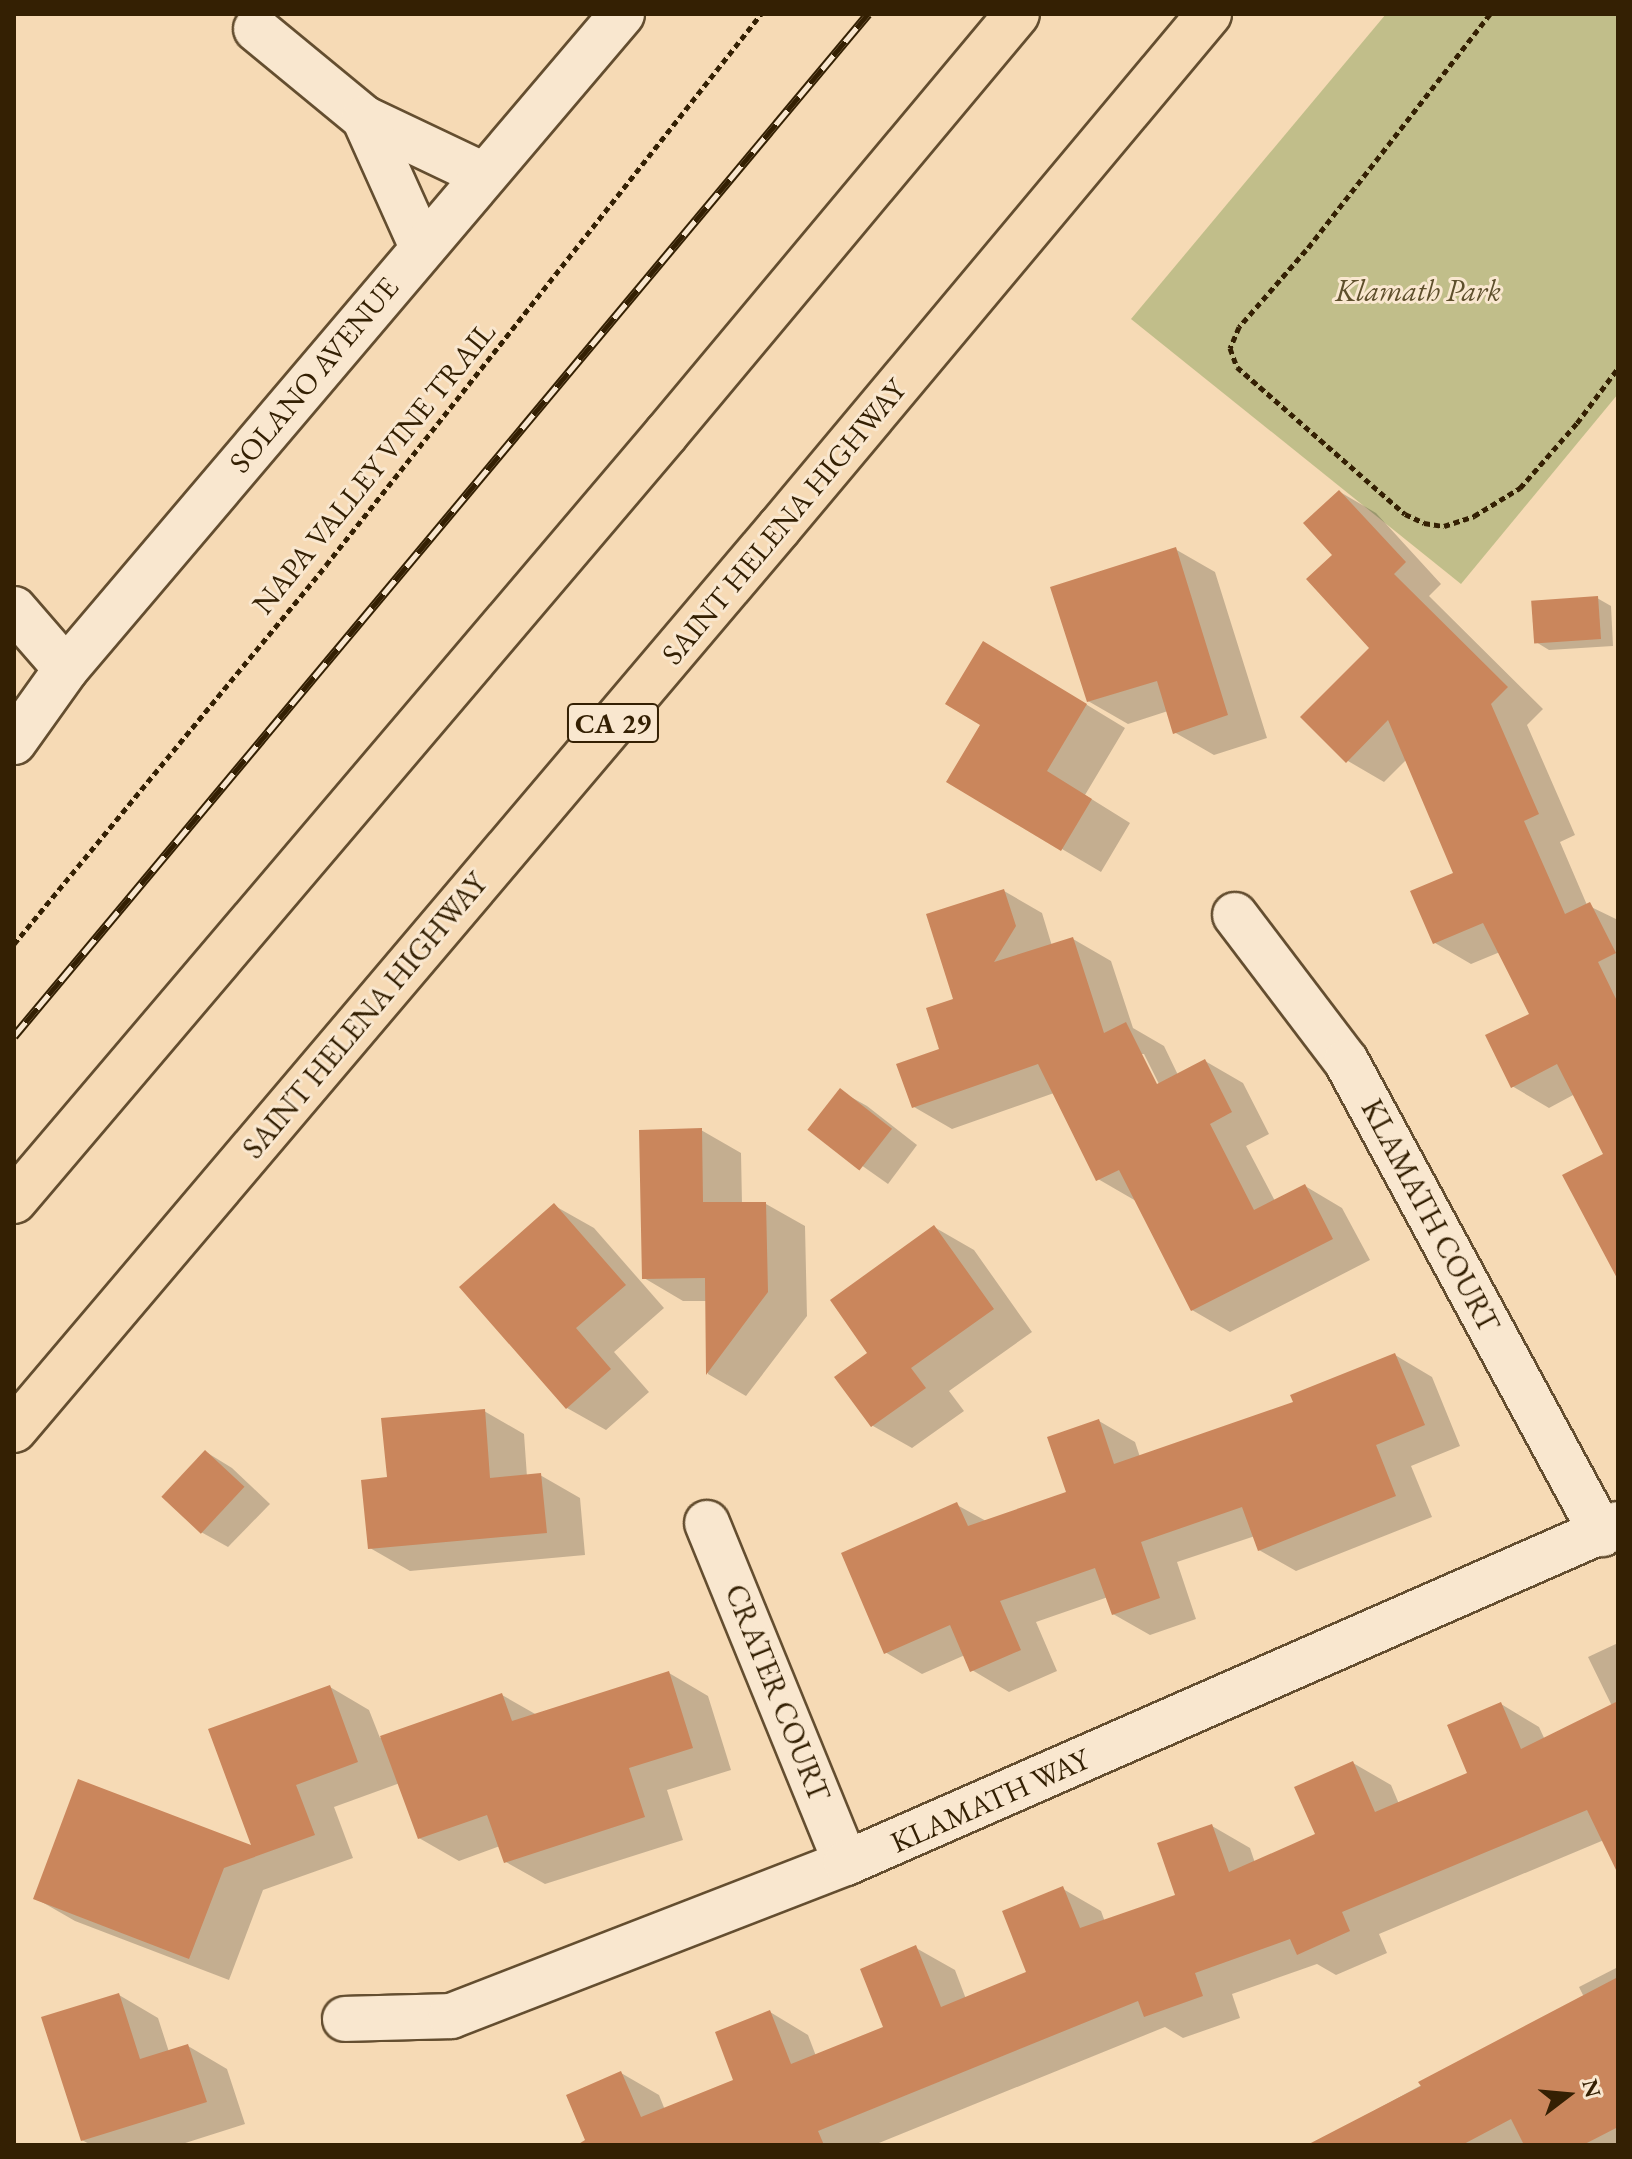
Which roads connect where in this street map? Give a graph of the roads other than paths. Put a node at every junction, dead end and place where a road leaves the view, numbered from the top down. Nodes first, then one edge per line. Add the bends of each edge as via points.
1 (622, 14) edge
2 (1017, 14) edge
3 (1209, 14) edge
4 (256, 29) dead end
5 (364, 118) junction
6 (484, 175) junction
7 (422, 247) junction
8 (14, 609) edge
9 (66, 669) junction
10 (14, 742) edge
11 (1235, 915) dead end
12 (14, 1201) edge
13 (14, 1430) edge
14 (707, 1523) dead end
15 (1610, 1529) edge
16 (846, 1863) junction
17 (345, 2019) dead end

1 - 6 street, SOLANO AVENUE
2 - 12 highway
3 - 13 highway, SAINT HELENA HIGHWAY / CA 29
4 - 5 street
5 - 6 street
5 - 7 street
6 - 7 street, SOLANO AVENUE
7 - 9 street, SOLANO AVENUE
8 - 9 street
9 - 10 street, SOLANO AVENUE
11 - 15 street, KLAMATH COURT via 1346,1061
14 - 16 street, CRATER COURT
15 - 16 street, KLAMATH WAY
16 - 17 street, KLAMATH WAY via 451,2016

